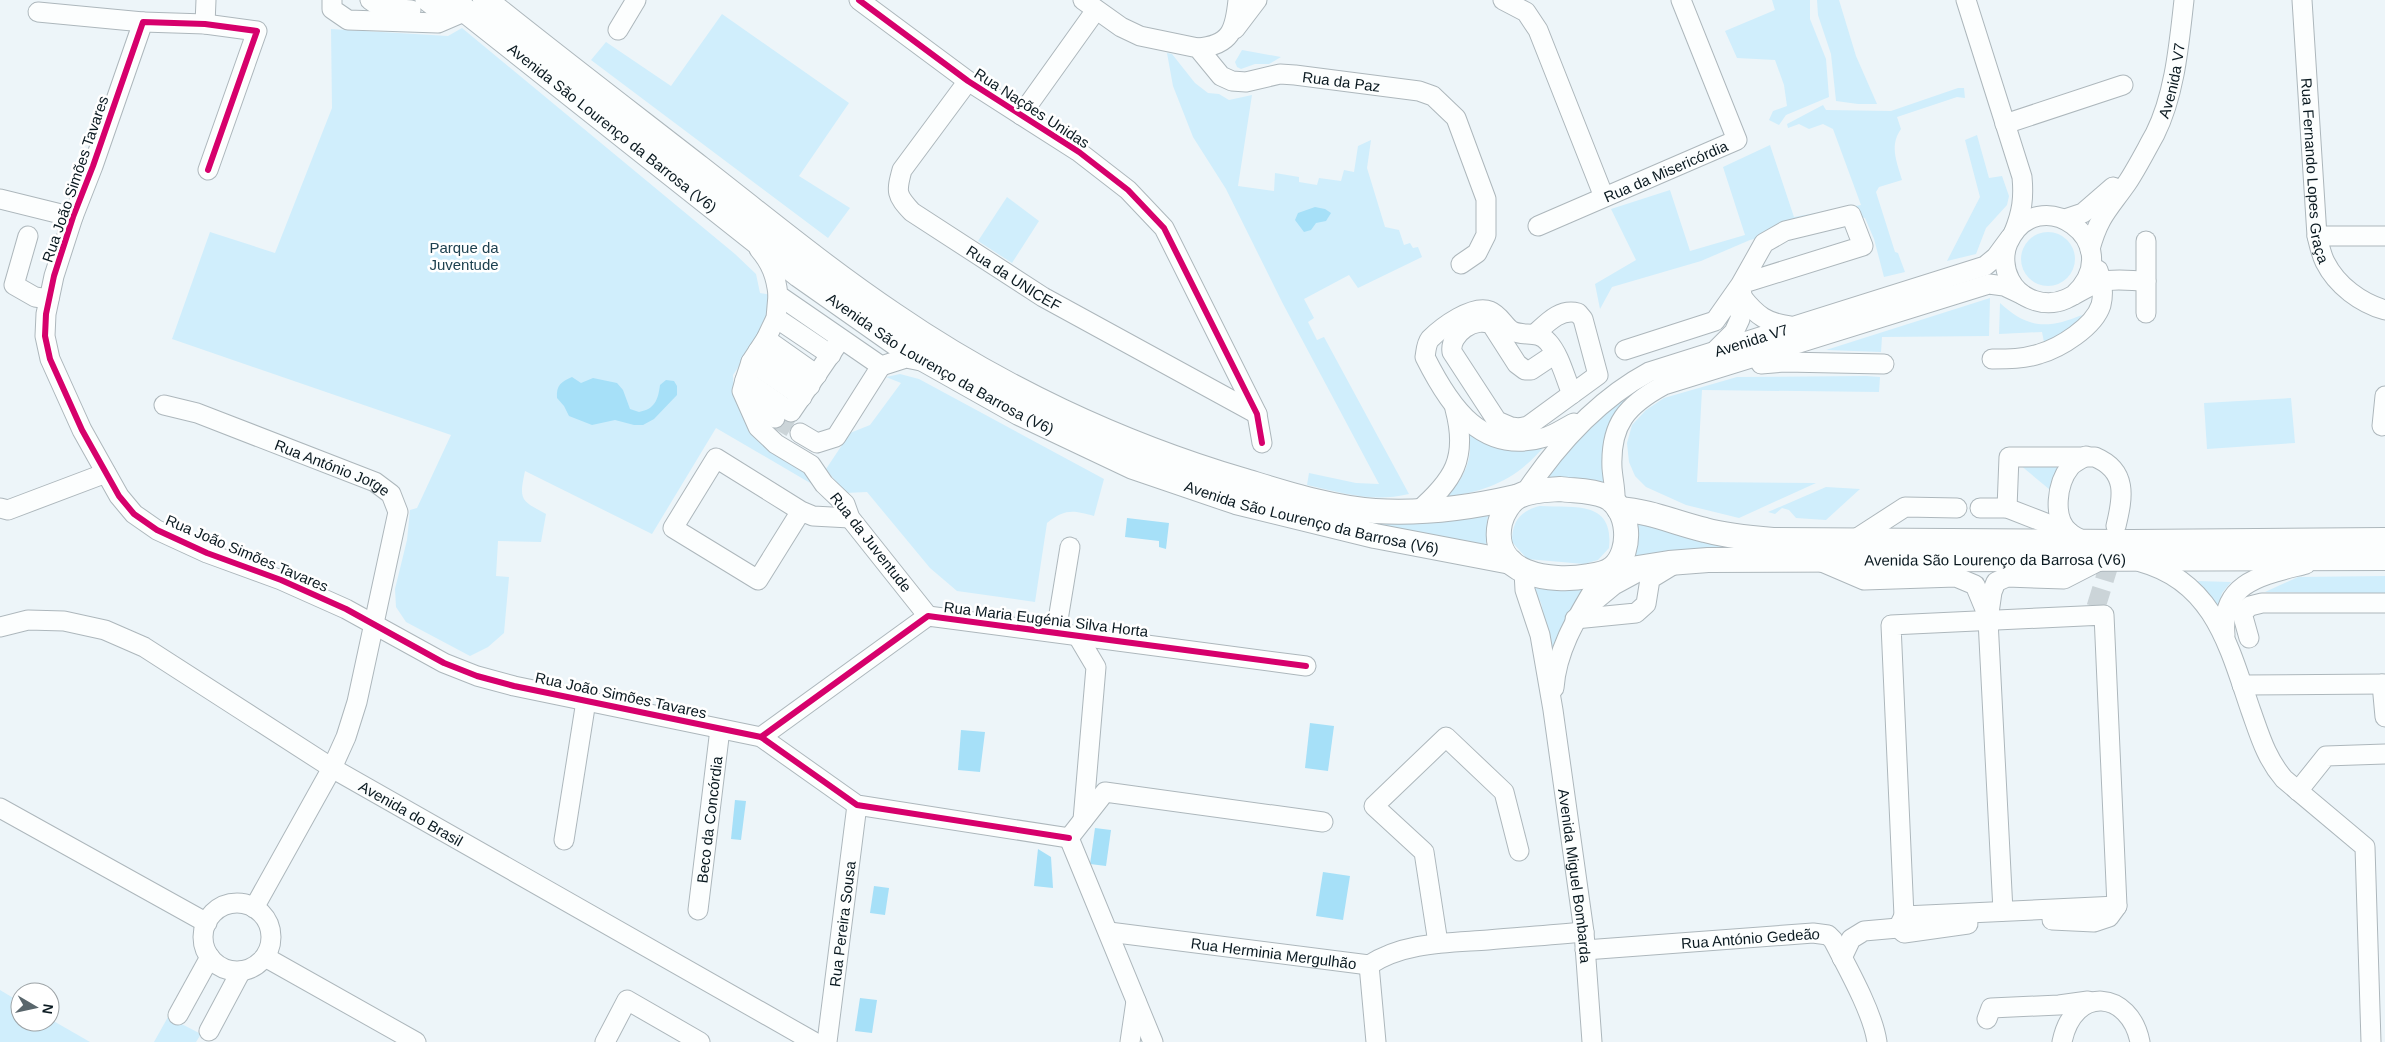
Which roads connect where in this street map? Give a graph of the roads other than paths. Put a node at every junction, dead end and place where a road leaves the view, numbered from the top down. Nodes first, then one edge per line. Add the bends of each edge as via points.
1 (206, 0) edge
2 (332, 0) edge
3 (370, 0) edge
4 (636, 0) edge
5 (859, 0) edge
6 (1238, 0) edge
7 (1257, 0) edge
8 (1503, 0) edge
9 (1681, 0) edge
10 (1966, 0) edge
11 (2184, 0) edge
12 (2302, 0) edge
13 (427, 5) edge
14 (1089, 5) edge
15 (38, 12) dead end
16 (143, 22) junction
17 (205, 24) junction
18 (618, 30) dead end
19 (1230, 35) junction
20 (1198, 48) junction
21 (968, 81) junction
22 (2123, 85) dead end
23 (1021, 115) junction
24 (2005, 124) junction
25 (2142, 158) junction
26 (208, 170) dead end
27 (2022, 177) junction
28 (1604, 197) junction
29 (0, 199) edge
30 (73, 217) junction
31 (2061, 218) junction
32 (1538, 226) dead end
33 (743, 231) junction
34 (28, 236) dead end
35 (2012, 236) junction
36 (2317, 236) junction
37 (2385, 236) edge
38 (2146, 242) dead end
39 (2091, 252) junction
40 (1461, 264) dead end
41 (2146, 280) junction
42 (2102, 282) junction
43 (1741, 290) junction
44 (2023, 294) junction
45 (2074, 295) junction
46 (49, 299) junction
47 (2385, 310) edge
48 (2146, 314) dead end
49 (1793, 326) junction
50 (769, 329) junction
51 (1535, 334) junction
52 (1625, 350) dead end
53 (1555, 354) junction
54 (1717, 359) junction
55 (1992, 359) dead end
56 (928, 363) junction
57 (1884, 364) dead end
58 (823, 366) junction
59 (881, 366) junction
60 (745, 380) junction
61 (1572, 394) junction
62 (2385, 396) edge
63 (164, 406) dead end
64 (1455, 409) junction
65 (1593, 413) junction
66 (1257, 414) junction
67 (775, 418) tunnel mouth
68 (2382, 426) dead end
69 (800, 433) tunnel mouth
70 (1262, 443) dead end
71 (2086, 456) junction
72 (106, 473) junction
73 (1520, 495) junction
74 (1617, 506) junction
75 (0, 508) edge
76 (1957, 508) dead end
77 (1980, 508) dead end
78 (2007, 508) junction
79 (801, 511) junction
80 (1417, 512) junction
81 (850, 518) junction
82 (2116, 526) tunnel mouth
83 (2077, 537) junction
84 (1854, 540) junction
85 (2385, 540) edge
86 (1070, 546) dead end
87 (2326, 558) junction
88 (2385, 558) edge
89 (2102, 559) junction
90 (2133, 559) junction
91 (1820, 561) junction
92 (1667, 563) junction
93 (1517, 567) junction
94 (1604, 573) junction
95 (2385, 603) edge
96 (928, 616) junction
97 (1576, 619) junction
98 (1988, 620) junction
99 (374, 625) junction
100 (0, 627) edge
101 (1056, 632) junction
102 (1076, 635) junction
103 (2249, 638) dead end
104 (2225, 639) junction
105 (1306, 666) dead end
106 (2384, 684) edge
107 (2242, 685) junction
108 (586, 701) junction
109 (1553, 710) junction
110 (2385, 716) edge
111 (720, 729) junction
112 (761, 738) junction
113 (2385, 754) edge
114 (332, 768) junction
115 (2298, 791) junction
116 (857, 805) junction
117 (0, 808) edge
118 (1083, 820) junction
119 (1323, 822) dead end
120 (1069, 838) junction
121 (564, 840) dead end
122 (1519, 851) dead end
123 (2117, 906) junction
124 (254, 908) junction
125 (698, 910) dead end
126 (2003, 911) junction
127 (2036, 919) dead end
128 (1901, 922) junction
129 (207, 923) junction
130 (1972, 923) dead end
131 (1109, 932) junction
132 (1585, 941) junction
133 (1438, 943) junction
134 (210, 957) junction
135 (265, 957) junction
136 (1842, 958) junction
137 (1369, 965) junction
138 (241, 970) junction
139 (1137, 1000) junction
140 (2091, 1001) junction
141 (2059, 1005) junction
142 (178, 1015) dead end
143 (1987, 1019) dead end
144 (209, 1030) dead end
145 (2064, 1034) edge
146 (416, 1042) edge
147 (605, 1042) edge
148 (700, 1042) edge
149 (814, 1042) edge
150 (827, 1042) edge
151 (1130, 1042) edge
152 (1154, 1042) edge
153 (1376, 1042) edge
154 (1592, 1042) edge
155 (1876, 1042) edge
156 (2140, 1042) edge
157 (2370, 1042) edge

1 - 17 street
2 - 13 street via 332,9 348,20 438,23
3 - 13 street via 380,7
4 - 18 street
5 - 21 street, Rua Nações Unidas
6 - 19 street
7 - 19 street
8 - 28 street via 1526,12 1538,30
9 - 28 street, Rua da Misericórdia via 1737,140
10 - 24 street
11 - 25 street, Avenida V7 via 2167,104
12 - 36 street, Rua Fernando Lopes Graça
13 - 33 main road, Avenida São Lourenço da Barrosa (V6)
13 - 80 main road, Avenida São Lourenço da Barrosa (V6) via 816,258 896,316 980,368 1052,405 1201,468 1331,504 1373,511
14 - 20 street via 1140,36
14 - 23 street
15 - 16 street
16 - 17 street
16 - 30 street, Rua João Simões Tavares
17 - 26 street via 257,31
19 - 20 street via 1221,43
20 - 40 street, Rua da Paz via 1222,76 1232,81 1295,75 1419,91 1433,96 1456,118 1486,199 1486,235 1477,253
21 - 23 street, Rua Nações Unidas
21 - 66 street, Rua da UNICEF via 902,170 899,199 912,212 1043,297
22 - 24 street
23 - 66 street, Rua Nações Unidas via 1079,152 1128,190 1164,228
24 - 27 street
25 - 31 street, Avenida V7 via 2094,205 2083,213
25 - 39 street, Avenida V7 via 2096,225
27 - 31 street via 2036,201
27 - 35 street via 2023,212
28 - 32 street, Rua da Misericórdia
29 - 30 street
30 - 46 street, Rua João Simões Tavares
31 - 35 street via 2034,218 2022,224
31 - 39 street via 2080,230
33 - 50 street via 769,261 776,278
33 - 56 main road, Avenida São Lourenço da Barrosa (V6) via 806,281
34 - 46 street via 14,285 34,297
35 - 44 street via 2005,264 2010,281
35 - 49 street, Avenida V7 via 1985,266
36 - 37 street
36 - 47 street, Rua Fernando Lopes Graça via 2325,262 2337,280 2369,305
38 - 41 street
39 - 42 street
39 - 45 street via 2090,273
41 - 42 street
41 - 48 street
42 - 45 street
42 - 55 street via 2101,306 2074,337 2037,355
43 - 43 street via 1764,243 1785,231 1852,215 1863,246
43 - 49 street via 1752,310 1771,323
43 - 52 street via 1715,321
43 - 54 street via 1740,319
44 - 45 street via 2048,303
44 - 54 street, Avenida V7 via 1988,284
46 - 72 street, Rua João Simões Tavares via 45,336 50,359 82,430
49 - 54 street, Avenida V7
50 - 58 street
50 - 58 street
50 - 58 street
50 - 60 street
51 - 53 street via 1549,343
51 - 61 street via 1551,319 1565,312 1578,313 1583,319 1598,375
51 - 64 street via 1512,331 1489,310 1477,309 1465,313 1430,340 1425,358
53 - 61 street
53 - 61 street via 1531,370 1525,370 1517,364 1492,325 1483,321 1458,334 1451,346 1497,421 1504,425 1528,426
54 - 57 street
54 - 65 street, Avenida V7 via 1649,372 1631,381
54 - 74 street, Avenida V7 via 1643,396 1628,410 1617,427 1612,447
56 - 59 street via 906,358
56 - 93 main road, Avenida São Lourenço da Barrosa (V6) via 1076,442 1188,487 1299,519
58 - 59 street
58 - 60 street via 791,412
59 - 69 street via 836,437 817,442
60 - 67 street via 760,409
60 - 81 street, Rua da Juventude via 742,391 758,427 776,444 811,465 824,484 845,504
62 - 68 street
63 - 99 street, Rua António Jorge via 197,413 366,479 391,494 398,512 397,527
64 - 65 street via 1470,423 1502,440 1547,436
64 - 80 street via 1460,430 1458,462 1436,496
65 - 73 street, Avenida V7 via 1557,448
66 - 70 street, Rua Nações Unidas
71 - 78 street via 2009,457
71 - 82 street via 2106,462 2116,472 2122,501
71 - 83 street via 2070,466 2059,497 2061,523
72 - 75 street via 8,510
72 - 99 street, Rua João Simões Tavares via 134,514 157,530 346,608
73 - 74 main road, Avenida São Lourenço da Barrosa (V6) via 1560,489 1605,496
73 - 80 main road, Avenida São Lourenço da Barrosa (V6) via 1446,510
73 - 93 main road via 1502,516 1498,534 1500,550
74 - 84 main road, Avenida São Lourenço da Barrosa (V6) via 1737,537
74 - 94 main road via 1624,521 1626,542 1620,560
76 - 84 street via 1905,507
77 - 78 street
78 - 83 street
79 - 79 street via 716,458 674,528 758,580
79 - 81 street via 813,516
81 - 96 street, Rua da Juventude
83 - 84 main road, Avenida São Lourenço da Barrosa (V6)
83 - 85 main road, Avenida São Lourenço da Barrosa (V6)
86 - 101 street
87 - 88 main road, Avenida São Lourenço da Barrosa (V6)
87 - 90 main road, Avenida São Lourenço da Barrosa (V6)
87 - 104 street via 2248,582 2228,602 2224,618
89 - 90 main road, Avenida São Lourenço da Barrosa (V6)
89 - 91 main road, Avenida São Lourenço da Barrosa (V6)
89 - 98 street via 2064,579 2007,577 1996,582
90 - 104 street via 2160,567 2192,588 2211,611
91 - 92 main road, Avenida São Lourenço da Barrosa (V6)
91 - 98 street via 1864,580 1965,580 1975,585
92 - 94 main road, Avenida São Lourenço da Barrosa (V6)
92 - 97 street via 1614,584
92 - 97 street via 1650,579 1646,604 1636,613
93 - 94 main road, Avenida São Lourenço da Barrosa (V6) via 1573,578
93 - 109 street via 1540,635
94 - 97 street
95 - 103 street via 2262,603 2250,606 2242,613
96 - 101 street, Rua Maria Eugénia Silva Horta
96 - 112 street, Rua Maria Eugénia Silva Horta
97 - 109 street via 1555,672
98 - 123 street via 2104,615
98 - 126 street
98 - 128 street via 1891,625
99 - 108 street, Rua João Simões Tavares via 444,663 477,676
99 - 114 street, Rua António Jorge via 357,702
100 - 114 street, Avenida do Brasil via 28,620 64,621 106,630 144,647
101 - 102 street, Rua Maria Eugénia Silva Horta
102 - 105 street, Rua Maria Eugénia Silva Horta
102 - 118 street via 1096,667
104 - 107 street
106 - 107 street
106 - 110 street
107 - 115 street via 2263,749 2273,766
108 - 111 street, Rua João Simões Tavares
108 - 121 street
109 - 132 street, Avenida Miguel Bombarda
111 - 112 street, Rua João Simões Tavares
111 - 125 street, Beco da Concórdia
112 - 116 street, Rua João Simões Tavares
113 - 115 street via 2326,756
114 - 124 street, Rua António Jorge
114 - 149 street, Avenida do Brasil
115 - 157 street via 2365,847
116 - 120 street, Rua João Simões Tavares
116 - 150 street, Rua Pereira Sousa
117 - 129 street
118 - 119 street via 1105,792
118 - 120 street
120 - 131 street
122 - 133 street via 1504,792 1446,737 1374,806 1424,852
123 - 126 street
123 - 127 street via 2109,917 2094,922
124 - 129 street via 241,903 227,905 215,912
124 - 135 street via 265,917 270,930 270,944
126 - 128 street
128 - 130 street via 1904,933
128 - 136 street via 1864,931 1851,938
129 - 134 street via 204,937
131 - 137 street, Rua Herminia Mergulhão
131 - 139 street
132 - 133 street, Rua Herminia Mergulhão
132 - 136 street, Rua António Gedeão via 1813,933 1828,935
132 - 154 street, Avenida Miguel Bombarda
133 - 137 street, Rua Herminia Mergulhão via 1403,948
134 - 138 street via 227,969
134 - 142 street
135 - 138 street via 254,966
135 - 146 street
136 - 155 street, Rua António Gedeão via 1870,1018
137 - 153 street
138 - 144 street
139 - 151 street
139 - 152 street
140 - 141 street
140 - 145 street via 2072,1014
140 - 156 street via 2116,1006 2125,1012
141 - 143 street via 1991,1008
141 - 145 street
147 - 148 street via 628,1000

